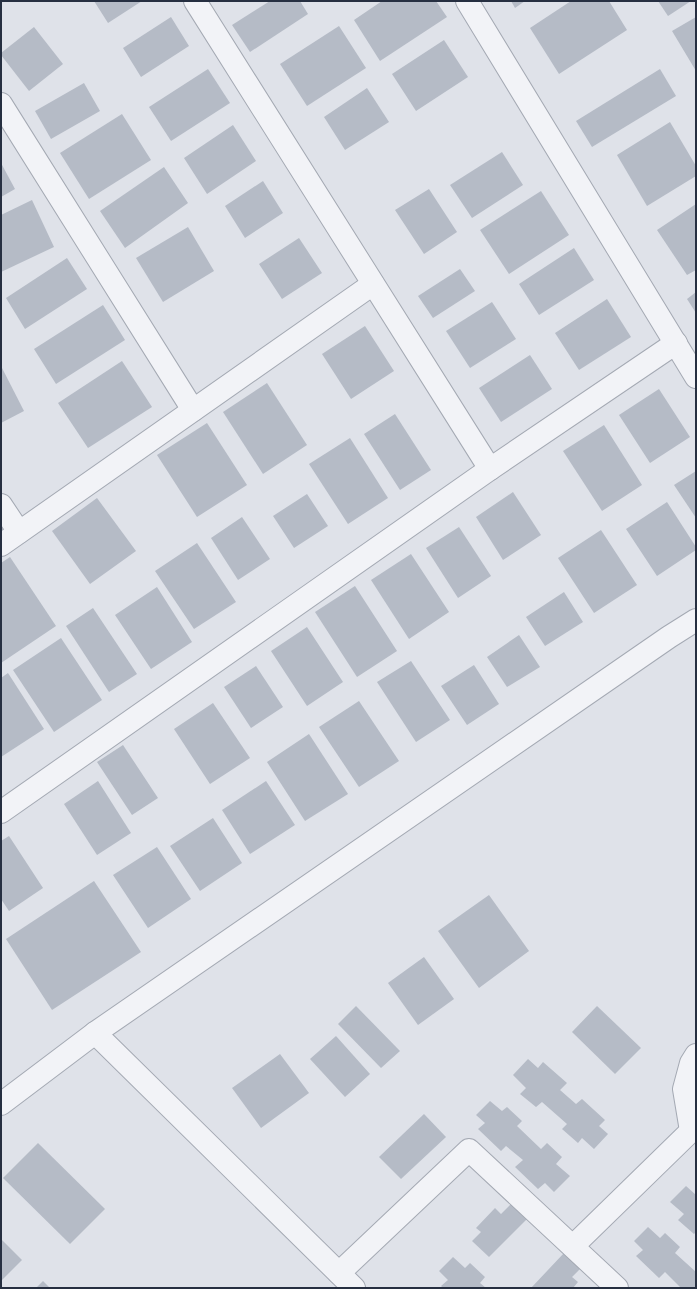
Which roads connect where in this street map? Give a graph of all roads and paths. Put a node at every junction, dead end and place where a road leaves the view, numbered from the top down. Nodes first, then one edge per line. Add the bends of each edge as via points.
1 (195, 1) edge
2 (467, 1) edge
3 (1, 104) edge
4 (373, 284) junction
5 (676, 343) junction
6 (696, 377) edge
7 (193, 410) junction
8 (490, 469) junction
9 (1, 504) edge
10 (18, 532) junction
11 (1, 544) edge
12 (696, 620) edge
13 (1, 812) edge
14 (95, 1033) junction
15 (696, 1055) edge
16 (1, 1104) edge
17 (693, 1128) edge
18 (573, 1246) junction
19 (348, 1284) edge
20 (617, 1288) edge

1 - 4 street
2 - 5 street
3 - 7 street
4 - 7 street
4 - 8 street
5 - 6 street
5 - 8 street
7 - 10 street
8 - 13 street
9 - 10 street
10 - 11 street
12 - 14 street
14 - 16 street
14 - 19 street
15 - 17 street via 684,1089
17 - 18 street
18 - 19 street via 469,1150
18 - 20 street

